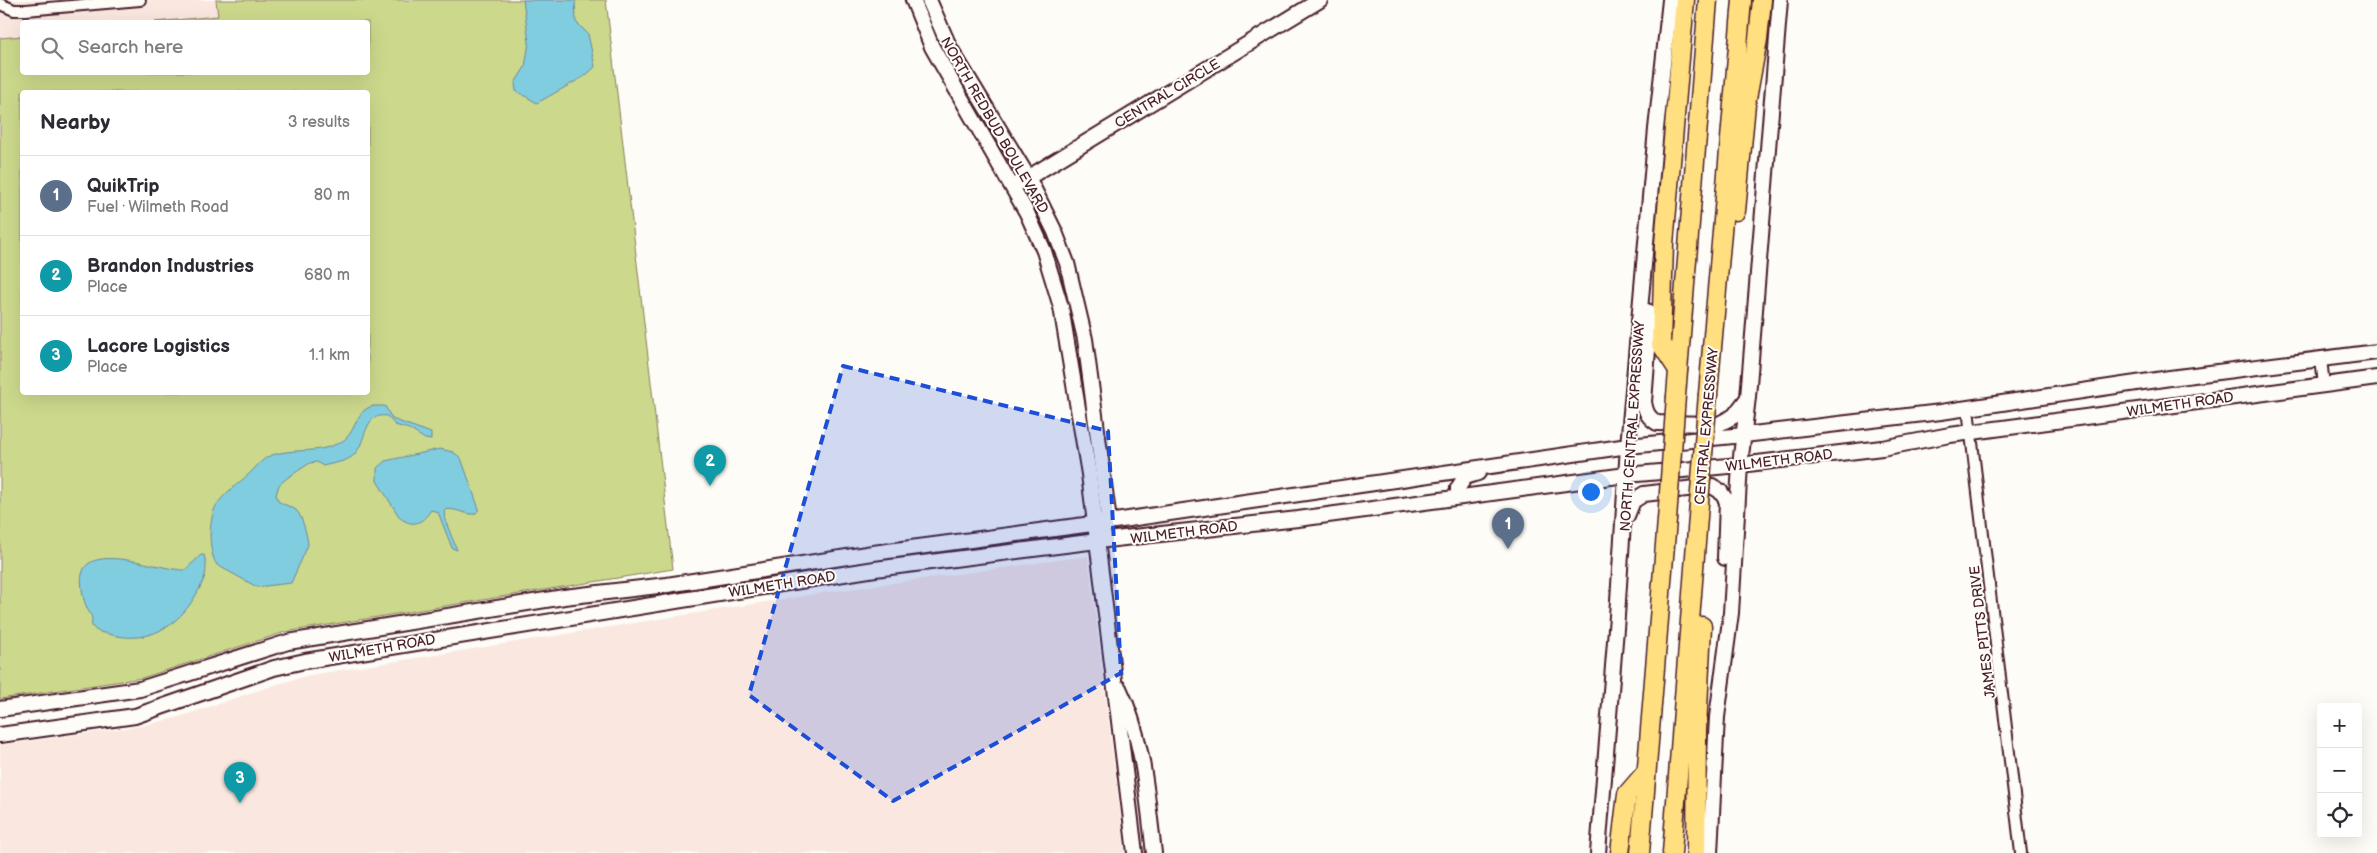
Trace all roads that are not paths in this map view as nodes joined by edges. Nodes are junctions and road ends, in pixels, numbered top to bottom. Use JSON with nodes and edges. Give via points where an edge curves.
{"nodes":[{"id":1,"x":140,"y":0,"type":"edge"},
{"id":2,"x":928,"y":0,"type":"edge"},
{"id":3,"x":1320,"y":0,"type":"edge"},
{"id":4,"x":1670,"y":0,"type":"edge"},
{"id":5,"x":1685,"y":0,"type":"edge"},
{"id":6,"x":1708,"y":0,"type":"edge"},
{"id":7,"x":1742,"y":0,"type":"edge"},
{"id":8,"x":1762,"y":0,"type":"edge"},
{"id":9,"x":1780,"y":0,"type":"edge"},
{"id":10,"x":915,"y":1,"type":"edge"},
{"id":11,"x":0,"y":4,"type":"edge"},
{"id":12,"x":1028,"y":177,"type":"junction"},
{"id":13,"x":1014,"y":186,"type":"junction"},
{"id":14,"x":1644,"y":273,"type":"junction"},
{"id":15,"x":1717,"y":299,"type":"junction"},
{"id":16,"x":2377,"y":352,"type":"edge"},
{"id":17,"x":2321,"y":359,"type":"junction"},
{"id":18,"x":1678,"y":370,"type":"junction"},
{"id":19,"x":2377,"y":378,"type":"edge"},
{"id":20,"x":2324,"y":385,"type":"junction"},
{"id":21,"x":1748,"y":397,"type":"junction"},
{"id":22,"x":1968,"y":409,"type":"junction"},
{"id":23,"x":1971,"y":432,"type":"junction"},
{"id":24,"x":1744,"y":436,"type":"junction"},
{"id":25,"x":1628,"y":446,"type":"junction"},
{"id":26,"x":1564,"y":456,"type":"junction"},
{"id":27,"x":1740,"y":465,"type":"junction"},
{"id":28,"x":1626,"y":475,"type":"junction"},
{"id":29,"x":1296,"y":495,"type":"junction"},
{"id":30,"x":1458,"y":497,"type":"junction"},
{"id":31,"x":1699,"y":504,"type":"junction"},
{"id":32,"x":1298,"y":518,"type":"junction"},
{"id":33,"x":1109,"y":521,"type":"junction"},
{"id":34,"x":1624,"y":522,"type":"junction"},
{"id":35,"x":1094,"y":523,"type":"junction"},
{"id":36,"x":1096,"y":541,"type":"junction"},
{"id":37,"x":707,"y":579,"type":"junction"},
{"id":38,"x":709,"y":596,"type":"junction"},
{"id":39,"x":1731,"y":613,"type":"junction"},
{"id":40,"x":1113,"y":676,"type":"junction"},
{"id":41,"x":0,"y":709,"type":"edge"},
{"id":42,"x":0,"y":735,"type":"edge"},
{"id":43,"x":1646,"y":772,"type":"junction"},
{"id":44,"x":1135,"y":853,"type":"edge"},
{"id":45,"x":1154,"y":853,"type":"edge"},
{"id":46,"x":1598,"y":853,"type":"edge"},
{"id":47,"x":1620,"y":853,"type":"edge"},
{"id":48,"x":1640,"y":853,"type":"edge"},
{"id":49,"x":1672,"y":853,"type":"edge"},
{"id":50,"x":1696,"y":853,"type":"edge"},
{"id":51,"x":1710,"y":853,"type":"edge"},
{"id":52,"x":2021,"y":853,"type":"edge"}],
"edges":[{"from":1,"to":11,"type":"street","via":[[26,10],[14,10]]},
{"from":2,"to":12,"type":"main road","name":"NORTH REDBUD BOULEVARD","via":[[950,48]]},
{"from":3,"to":12,"type":"main road","name":"CENTRAL CIRCLE"},
{"from":4,"to":14,"type":"main road","name":"NORTH CENTRAL EXPRESSWAY"},
{"from":5,"to":18,"type":"highway","via":[[1664,244],[1661,336],[1661,344]]},
{"from":6,"to":18,"type":"highway"},
{"from":7,"to":15,"type":"highway","name":"CENTRAL EXPRESSWAY"},
{"from":8,"to":15,"type":"highway","via":[[1746,104],[1735,232]]},
{"from":9,"to":21,"type":"main road"},
{"from":10,"to":13,"type":"main road","name":"NORTH REDBUD BOULEVARD","via":[[932,47]]},
{"from":12,"to":13,"type":"main road","name":"CENTRAL CIRCLE"},
{"from":12,"to":33,"type":"main road","name":"NORTH REDBUD BOULEVARD","via":[[1067,263],[1082,320]]},
{"from":13,"to":35,"type":"main road","name":"NORTH REDBUD BOULEVARD","via":[[1044,251],[1061,307]]},
{"from":14,"to":21,"type":"main road","via":[[1649,337],[1644,402],[1650,418],[1657,423],[1719,424],[1734,416]]},
{"from":14,"to":25,"type":"main road","name":"NORTH CENTRAL EXPRESSWAY"},
{"from":15,"to":31,"type":"highway","name":"CENTRAL EXPRESSWAY","bridge":true},
{"from":16,"to":17,"type":"main road","name":"WILMETH ROAD"},
{"from":17,"to":20,"type":"street"},
{"from":17,"to":22,"type":"main road","name":"WILMETH ROAD"},
{"from":18,"to":43,"type":"highway","bridge":true},
{"from":19,"to":20,"type":"main road","name":"WILMETH ROAD"},
{"from":20,"to":23,"type":"main road","name":"WILMETH ROAD"},
{"from":21,"to":24,"type":"main road"},
{"from":22,"to":23,"type":"street","name":"JAMES PITTS DRIVE"},
{"from":22,"to":24,"type":"main road","name":"WILMETH ROAD"},
{"from":23,"to":27,"type":"main road","name":"WILMETH ROAD","via":[[1893,446]]},
{"from":23,"to":52,"type":"street","name":"JAMES PITTS DRIVE"},
{"from":24,"to":25,"type":"main road","name":"WILMETH ROAD"},
{"from":24,"to":27,"type":"main road"},
{"from":25,"to":26,"type":"main road","name":"WILMETH ROAD"},
{"from":25,"to":28,"type":"main road","name":"NORTH CENTRAL EXPRESSWAY"},
{"from":26,"to":29,"type":"main road","name":"WILMETH ROAD"},
{"from":26,"to":30,"type":"main road","via":[[1536,466],[1465,477],[1458,488]]},
{"from":27,"to":28,"type":"main road","name":"WILMETH ROAD"},
{"from":27,"to":39,"type":"main road"},
{"from":28,"to":30,"type":"main road","name":"WILMETH ROAD"},
{"from":28,"to":34,"type":"main road","name":"NORTH CENTRAL EXPRESSWAY"},
{"from":29,"to":32,"type":"main road"},
{"from":29,"to":33,"type":"main road","name":"WILMETH ROAD"},
{"from":30,"to":32,"type":"main road","name":"WILMETH ROAD"},
{"from":31,"to":49,"type":"highway","name":"CENTRAL EXPRESSWAY"},
{"from":31,"to":50,"type":"highway","via":[[1707,566],[1697,728]]},
{"from":32,"to":36,"type":"main road","name":"WILMETH ROAD"},
{"from":33,"to":35,"type":"main road","name":"WILMETH ROAD"},
{"from":33,"to":36,"type":"main road"},
{"from":34,"to":39,"type":"main road","via":[[1633,501],[1644,494],[1712,486],[1720,491],[1727,501],[1725,565]]},
{"from":34,"to":46,"type":"main road","name":"NORTH CENTRAL EXPRESSWAY"},
{"from":35,"to":36,"type":"main road","name":"NORTH REDBUD BOULEVARD"},
{"from":35,"to":37,"type":"main road","name":"WILMETH ROAD"},
{"from":36,"to":38,"type":"main road","name":"WILMETH ROAD","via":[[875,569]]},
{"from":36,"to":40,"type":"main road","name":"NORTH REDBUD BOULEVARD"},
{"from":37,"to":38,"type":"main road"},
{"from":37,"to":41,"type":"main road","name":"WILMETH ROAD","via":[[564,597],[288,642],[140,690]]},
{"from":38,"to":42,"type":"main road","name":"WILMETH ROAD","via":[[296,663],[135,716]]},
{"from":39,"to":51,"type":"main road","via":[[1717,716]]},
{"from":40,"to":44,"type":"main road","name":"NORTH REDBUD BOULEVARD"},
{"from":40,"to":45,"type":"main road","name":"NORTH REDBUD BOULEVARD","via":[[1126,702],[1142,754]]},
{"from":43,"to":47,"type":"highway","via":[[1627,794]]},
{"from":43,"to":48,"type":"highway"}]}
